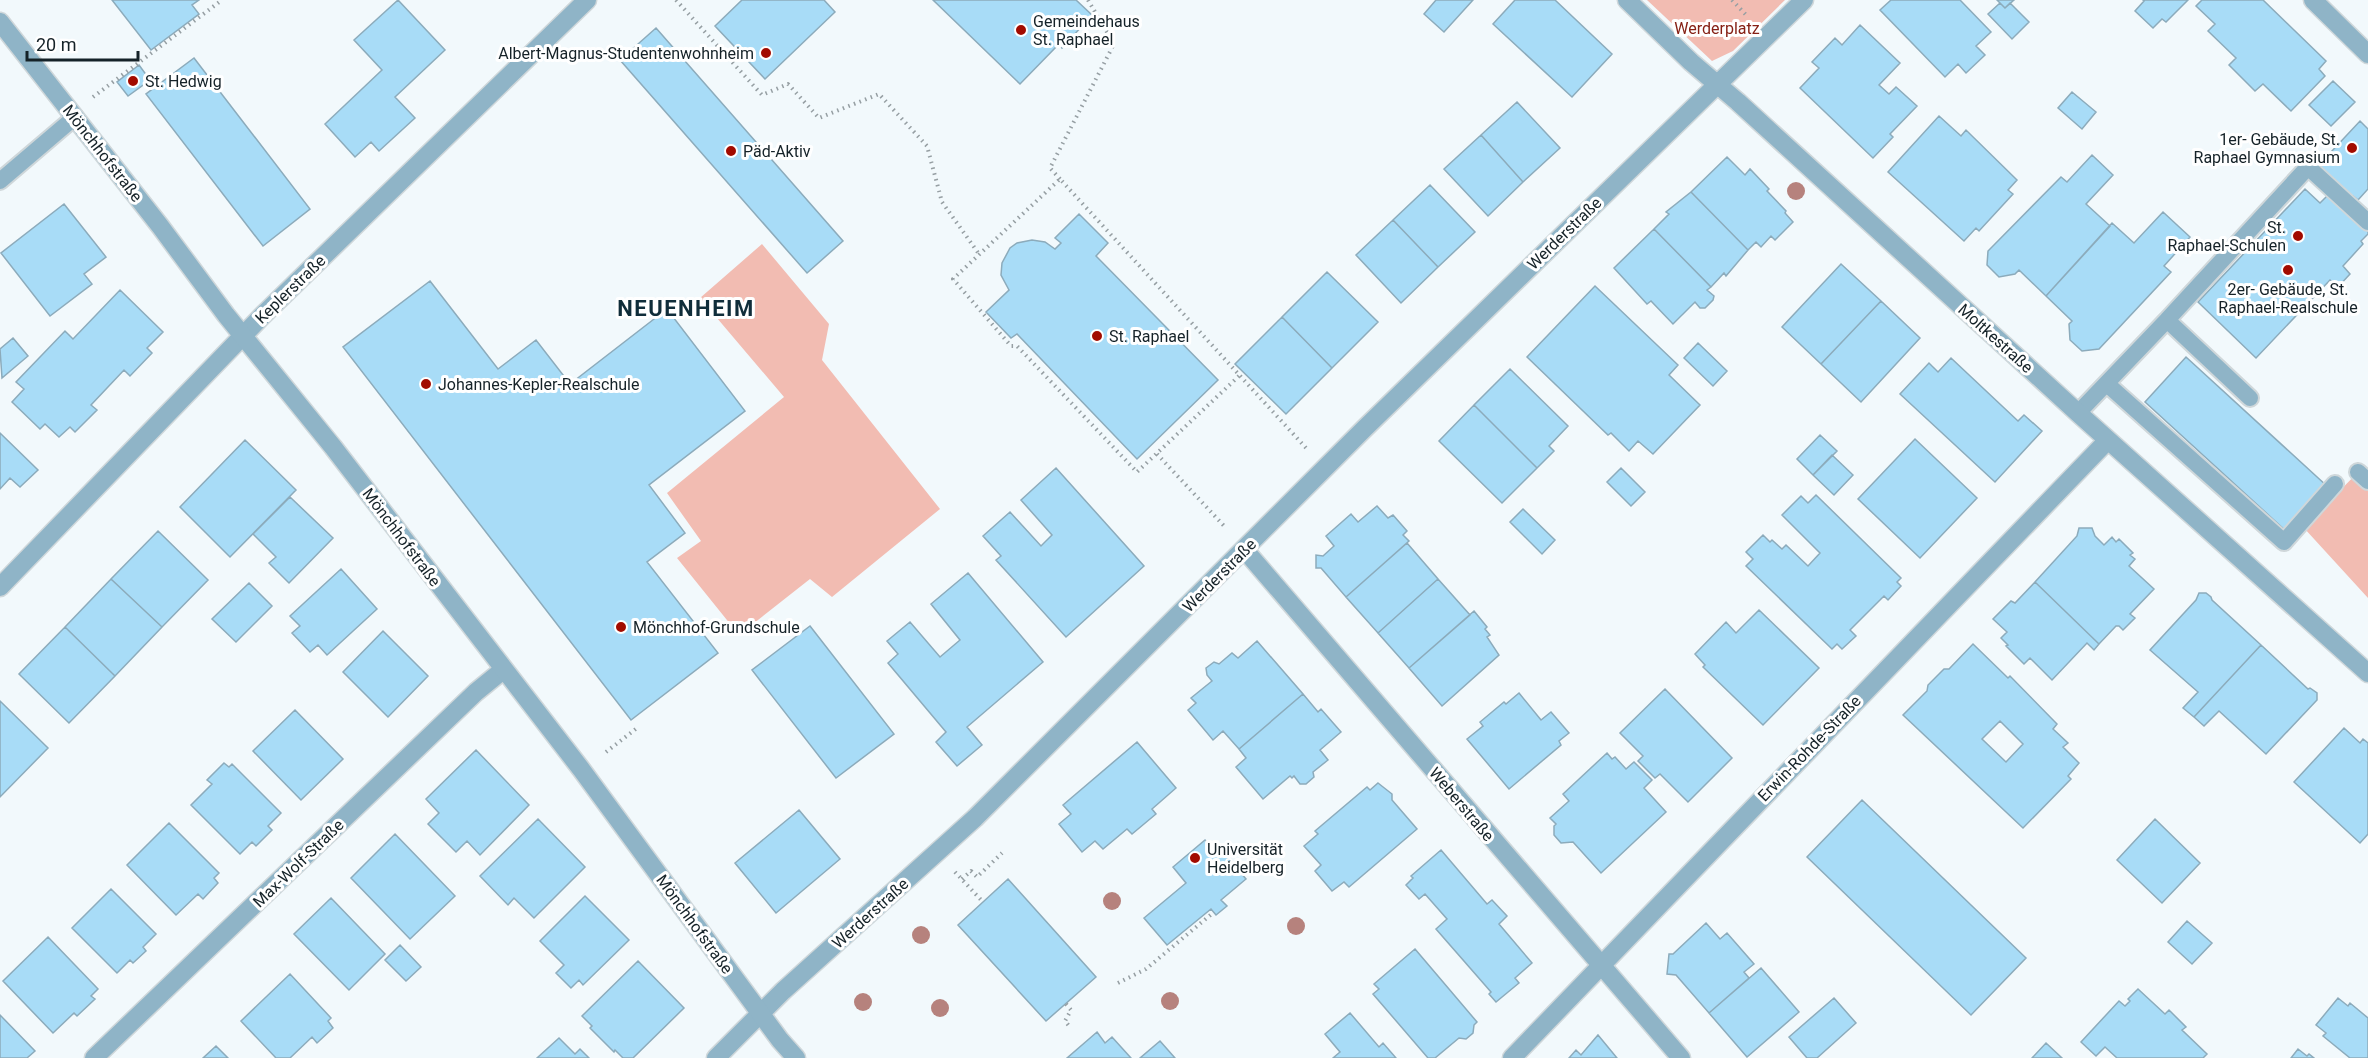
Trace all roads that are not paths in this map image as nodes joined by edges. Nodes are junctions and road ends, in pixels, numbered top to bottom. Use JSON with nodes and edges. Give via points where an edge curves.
{"nodes":[{"id":1,"x":587,"y":0,"type":"edge"},
{"id":2,"x":1627,"y":0,"type":"edge"},
{"id":3,"x":1803,"y":0,"type":"edge"},
{"id":4,"x":2313,"y":0,"type":"edge"},
{"id":5,"x":0,"y":21,"type":"edge"},
{"id":6,"x":2368,"y":54,"type":"edge"},
{"id":7,"x":1715,"y":85,"type":"junction"},
{"id":8,"x":74,"y":115,"type":"junction"},
{"id":9,"x":0,"y":181,"type":"edge"},
{"id":10,"x":2368,"y":222,"type":"edge"},
{"id":11,"x":2167,"y":320,"type":"junction"},
{"id":12,"x":242,"y":336,"type":"junction"},
{"id":13,"x":2107,"y":384,"type":"junction"},
{"id":14,"x":2250,"y":398,"type":"dead end"},
{"id":15,"x":2078,"y":413,"type":"junction"},
{"id":16,"x":2108,"y":440,"type":"junction"},
{"id":17,"x":2336,"y":484,"type":"dead end"},
{"id":18,"x":1244,"y":549,"type":"junction"},
{"id":19,"x":0,"y":587,"type":"edge"},
{"id":20,"x":503,"y":670,"type":"junction"},
{"id":21,"x":2368,"y":673,"type":"edge"},
{"id":22,"x":1599,"y":965,"type":"junction"},
{"id":23,"x":760,"y":1014,"type":"junction"},
{"id":24,"x":94,"y":1058,"type":"edge"},
{"id":25,"x":716,"y":1058,"type":"edge"},
{"id":26,"x":796,"y":1058,"type":"edge"},
{"id":27,"x":1512,"y":1058,"type":"edge"},
{"id":28,"x":1681,"y":1058,"type":"edge"}],
"edges":[{"from":1,"to":12,"type":"street","name":"Keplerstraße"},
{"from":2,"to":7,"type":"street","name":"Moltkestraße"},
{"from":3,"to":7,"type":"street"},
{"from":4,"to":6,"type":"street"},
{"from":5,"to":8,"type":"street","name":"Mönchhofstraße"},
{"from":7,"to":15,"type":"street","name":"Moltkestraße"},
{"from":7,"to":18,"type":"street","name":"Werderstraße"},
{"from":8,"to":9,"type":"lane"},
{"from":8,"to":12,"type":"street","name":"Mönchhofstraße"},
{"from":10,"to":11,"type":"lane","via":[[2308,167]]},
{"from":11,"to":13,"type":"lane"},
{"from":11,"to":14,"type":"lane"},
{"from":12,"to":19,"type":"street","name":"Keplerstraße"},
{"from":12,"to":20,"type":"street","name":"Mönchhofstraße","via":[[333,447]]},
{"from":13,"to":15,"type":"lane"},
{"from":13,"to":17,"type":"lane","via":[[2284,542]]},
{"from":15,"to":16,"type":"street","name":"Moltkestraße"},
{"from":16,"to":21,"type":"street","name":"Moltkestraße"},
{"from":16,"to":22,"type":"street","name":"Erwin-Rohde-Straße"},
{"from":18,"to":22,"type":"street","name":"Weberstraße"},
{"from":18,"to":23,"type":"street","name":"Werderstraße","via":[[975,819]]},
{"from":20,"to":23,"type":"street","name":"Mönchhofstraße","via":[[603,798]]},
{"from":20,"to":24,"type":"street","name":"Max-Wolf-Straße"},
{"from":22,"to":27,"type":"street","name":"Erwin-Rohde-Straße"},
{"from":22,"to":28,"type":"street","name":"Weberstraße"},
{"from":23,"to":25,"type":"street","name":"Werderstraße"},
{"from":23,"to":26,"type":"street","name":"Mönchhofstraße"}]}
